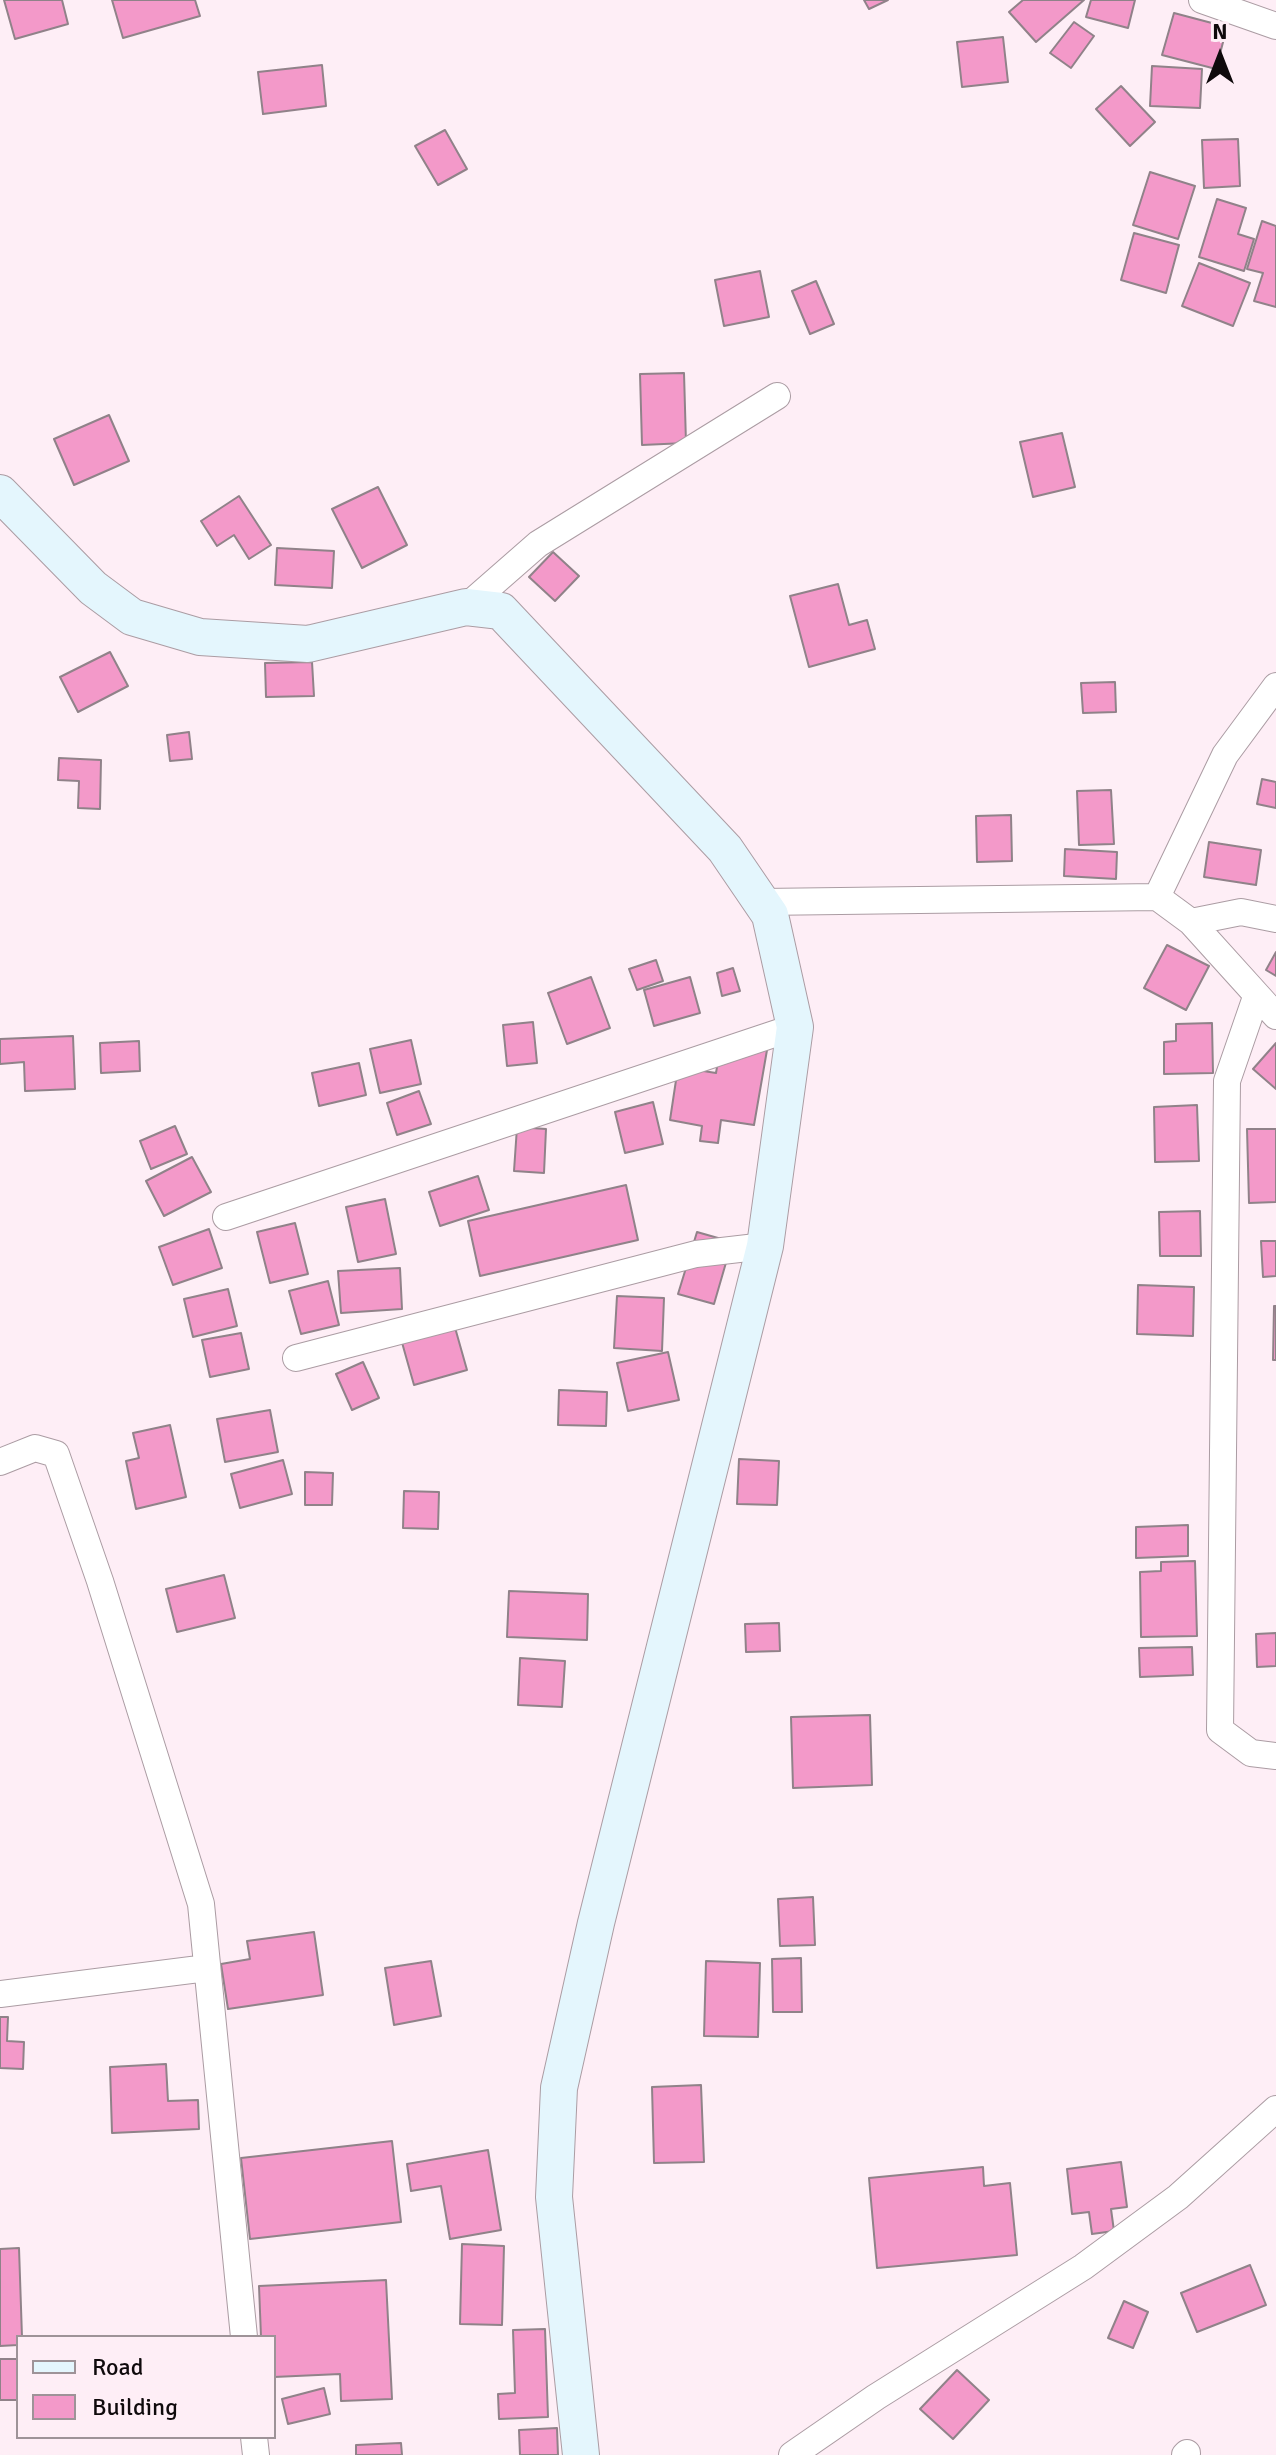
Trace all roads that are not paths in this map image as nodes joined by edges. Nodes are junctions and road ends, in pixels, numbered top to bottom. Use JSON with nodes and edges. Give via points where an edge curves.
{"nodes":[{"id":1,"x":1202,"y":0,"type":"edge"},
{"id":2,"x":1276,"y":26,"type":"edge"},
{"id":3,"x":777,"y":396,"type":"dead end"},
{"id":4,"x":0,"y":493,"type":"edge"},
{"id":5,"x":466,"y":607,"type":"junction"},
{"id":6,"x":1276,"y":686,"type":"edge"},
{"id":7,"x":1157,"y":897,"type":"junction"},
{"id":8,"x":761,"y":902,"type":"junction"},
{"id":9,"x":1276,"y":919,"type":"edge"},
{"id":10,"x":1191,"y":922,"type":"junction"},
{"id":11,"x":1256,"y":997,"type":"junction"},
{"id":12,"x":1276,"y":1016,"type":"edge"},
{"id":13,"x":795,"y":1027,"type":"junction"},
{"id":14,"x":226,"y":1217,"type":"dead end"},
{"id":15,"x":765,"y":1246,"type":"junction"},
{"id":16,"x":296,"y":1358,"type":"dead end"},
{"id":17,"x":0,"y":1462,"type":"edge"},
{"id":18,"x":1276,"y":1756,"type":"edge"},
{"id":19,"x":207,"y":1968,"type":"junction"},
{"id":20,"x":0,"y":1994,"type":"edge"},
{"id":21,"x":1276,"y":2109,"type":"edge"},
{"id":22,"x":244,"y":2335,"type":"edge"},
{"id":23,"x":581,"y":2455,"type":"edge"},
{"id":24,"x":792,"y":2455,"type":"edge"}],
"edges":[{"from":1,"to":2,"type":"street"},
{"from":3,"to":5,"type":"street","via":[[538,544]]},
{"from":4,"to":5,"type":"street","via":[[93,588],[132,617],[200,637],[308,644]]},
{"from":5,"to":8,"type":"street","via":[[501,611],[725,849]]},
{"from":6,"to":7,"type":"street","via":[[1225,755]]},
{"from":7,"to":8,"type":"street"},
{"from":7,"to":10,"type":"street"},
{"from":8,"to":13,"type":"street","via":[[770,915]]},
{"from":9,"to":10,"type":"street","via":[[1241,912]]},
{"from":10,"to":11,"type":"street"},
{"from":11,"to":12,"type":"street"},
{"from":11,"to":18,"type":"street","via":[[1227,1081],[1220,1730],[1251,1753]]},
{"from":13,"to":14,"type":"street"},
{"from":13,"to":15,"type":"street"},
{"from":15,"to":16,"type":"street","via":[[696,1254]]},
{"from":15,"to":23,"type":"street","via":[[559,2088],[554,2197]]},
{"from":17,"to":19,"type":"street","via":[[35,1448],[56,1454],[201,1904]]},
{"from":19,"to":20,"type":"street"},
{"from":19,"to":22,"type":"street"},
{"from":21,"to":24,"type":"street","via":[[1178,2197],[1083,2267]]}]}
